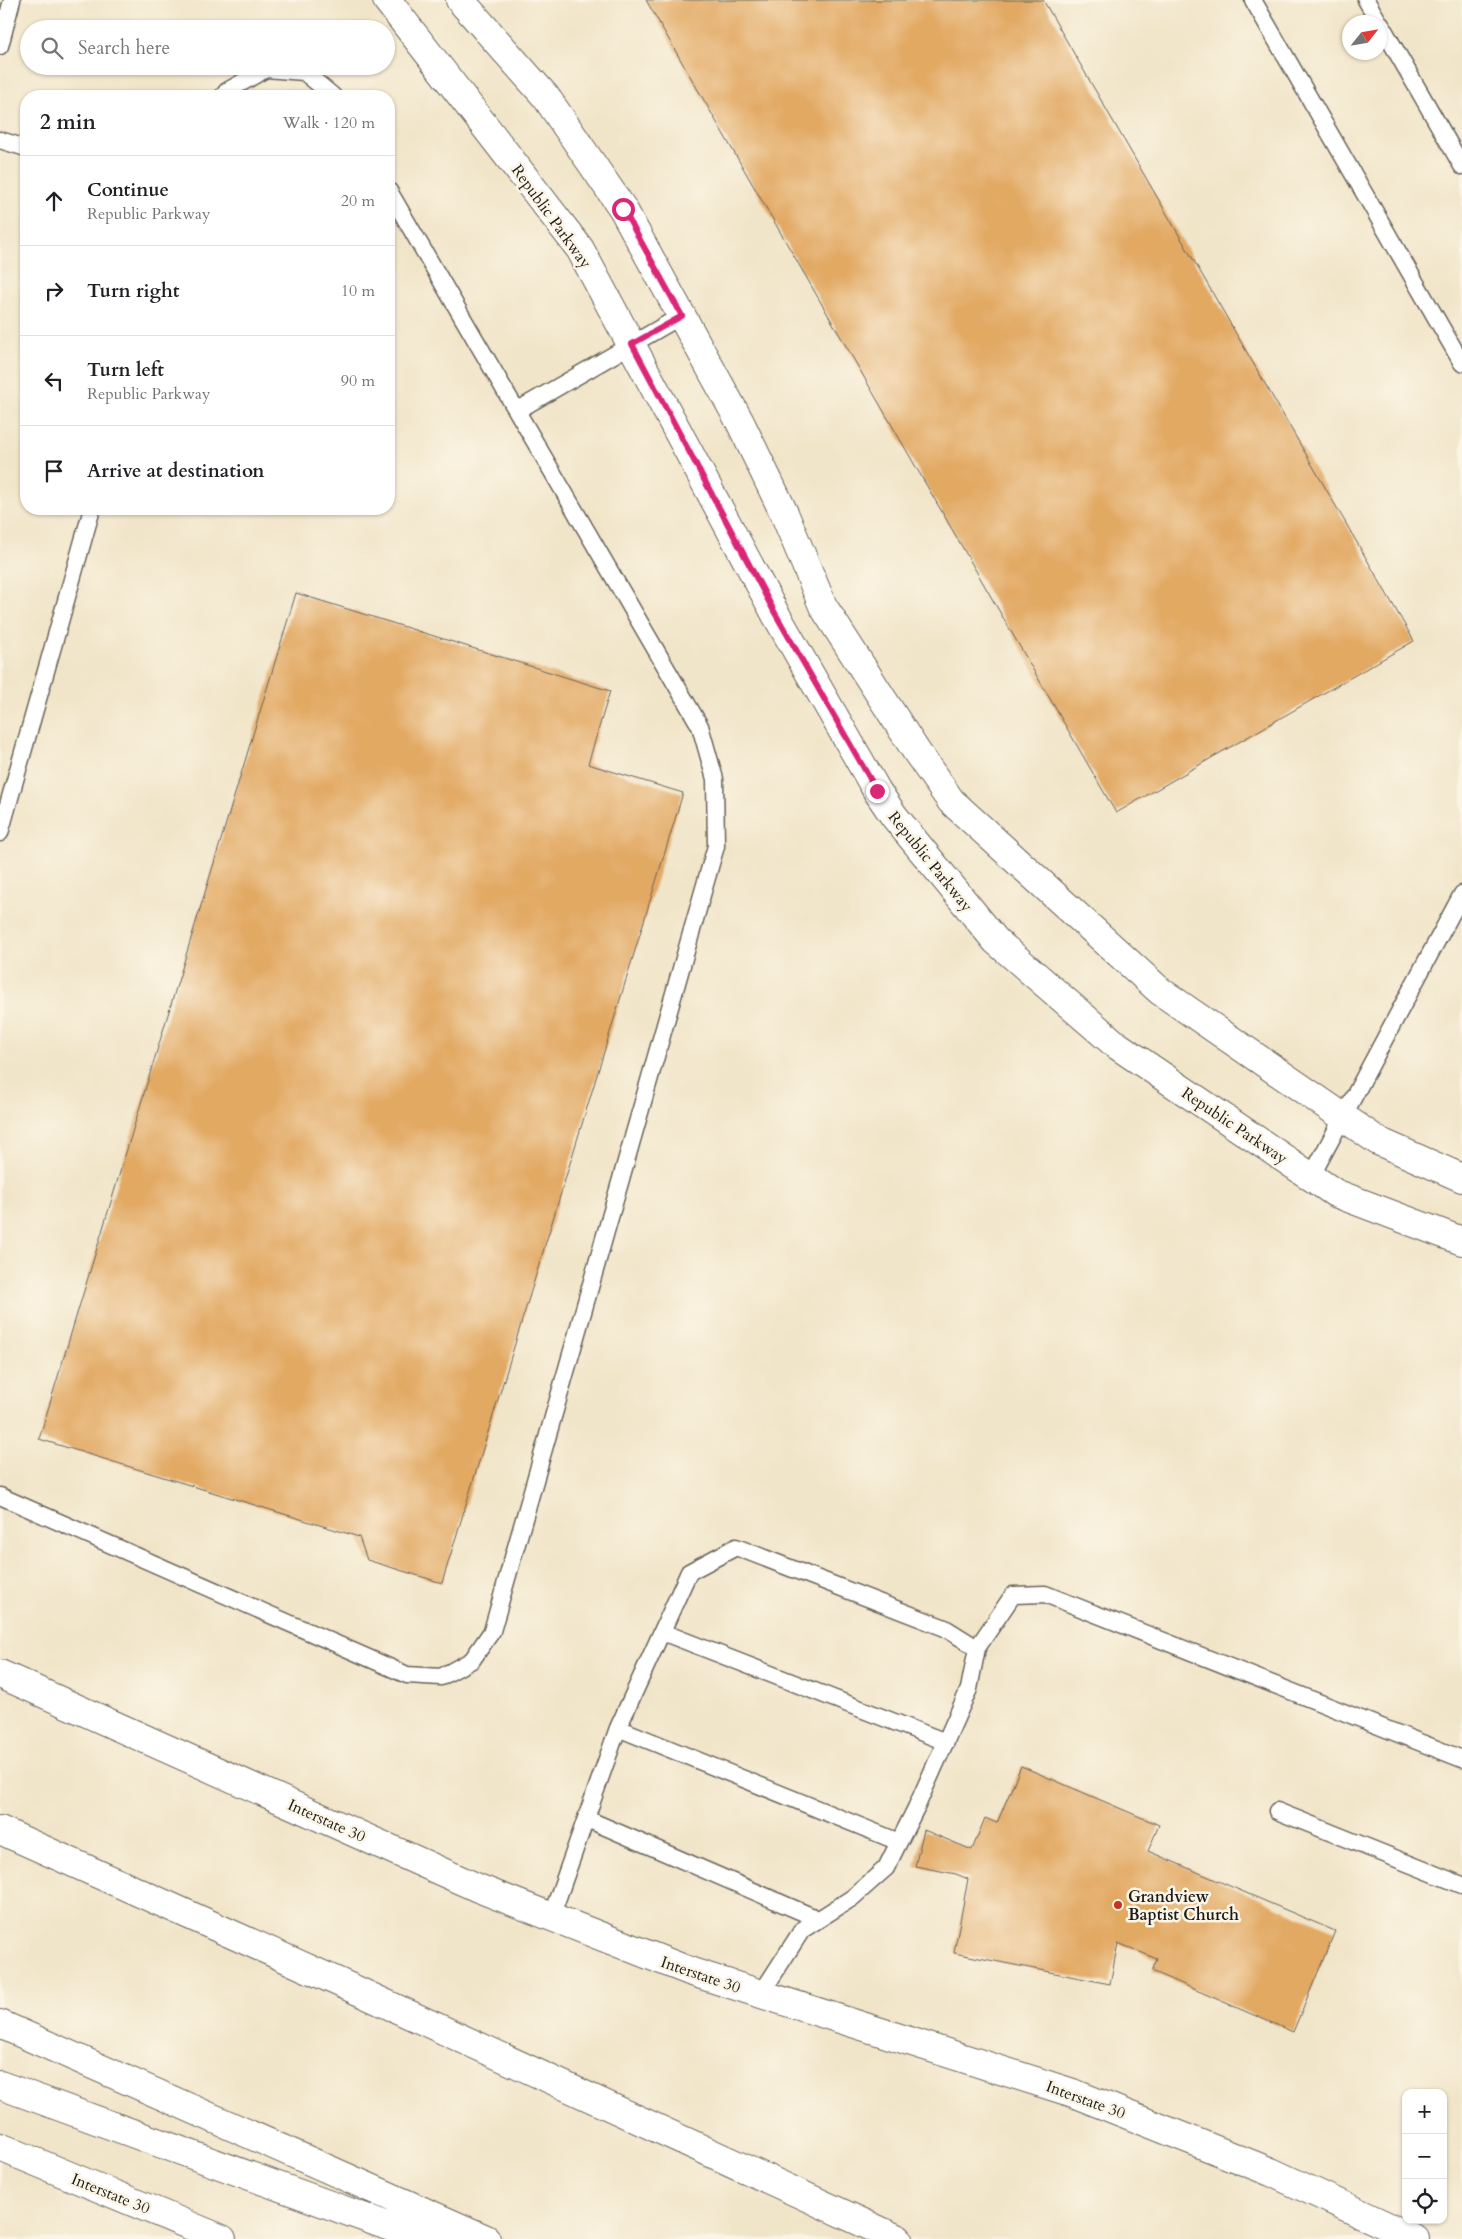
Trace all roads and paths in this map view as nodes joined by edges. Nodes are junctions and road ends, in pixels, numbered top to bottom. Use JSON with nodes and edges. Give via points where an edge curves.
{"nodes":[{"id":1,"x":12,"y":0,"type":"edge"},
{"id":2,"x":387,"y":0,"type":"edge"},
{"id":3,"x":460,"y":0,"type":"edge"},
{"id":4,"x":1253,"y":0,"type":"edge"},
{"id":5,"x":1366,"y":0,"type":"edge"},
{"id":6,"x":1375,"y":15,"type":"edge"},
{"id":7,"x":1387,"y":35,"type":"edge"},
{"id":8,"x":0,"y":46,"type":"edge"},
{"id":9,"x":255,"y":75,"type":"edge"},
{"id":10,"x":308,"y":75,"type":"edge"},
{"id":11,"x":229,"y":90,"type":"edge"},
{"id":12,"x":326,"y":90,"type":"edge"},
{"id":13,"x":0,"y":140,"type":"edge"},
{"id":14,"x":20,"y":146,"type":"edge"},
{"id":15,"x":1462,"y":166,"type":"edge"},
{"id":16,"x":395,"y":201,"type":"edge"},
{"id":17,"x":682,"y":316,"type":"junction"},
{"id":18,"x":632,"y":344,"type":"junction"},
{"id":19,"x":1462,"y":363,"type":"edge"},
{"id":20,"x":518,"y":410,"type":"junction"},
{"id":21,"x":90,"y":515,"type":"edge"},
{"id":22,"x":0,"y":833,"type":"edge"},
{"id":23,"x":1462,"y":894,"type":"edge"},
{"id":24,"x":1344,"y":1117,"type":"junction"},
{"id":25,"x":1311,"y":1177,"type":"junction"},
{"id":26,"x":1462,"y":1178,"type":"edge"},
{"id":27,"x":1462,"y":1241,"type":"edge"},
{"id":28,"x":0,"y":1496,"type":"edge"},
{"id":29,"x":662,"y":1632,"type":"junction"},
{"id":30,"x":977,"y":1648,"type":"junction"},
{"id":31,"x":0,"y":1674,"type":"edge"},
{"id":32,"x":618,"y":1728,"type":"junction"},
{"id":33,"x":946,"y":1742,"type":"junction"},
{"id":34,"x":1462,"y":1758,"type":"edge"},
{"id":35,"x":1277,"y":1811,"type":"dead end"},
{"id":36,"x":587,"y":1819,"type":"junction"},
{"id":37,"x":0,"y":1830,"type":"edge"},
{"id":38,"x":899,"y":1842,"type":"junction"},
{"id":39,"x":1462,"y":1885,"type":"edge"},
{"id":40,"x":551,"y":1917,"type":"junction"},
{"id":41,"x":818,"y":1919,"type":"junction"},
{"id":42,"x":761,"y":1994,"type":"junction"},
{"id":43,"x":0,"y":2024,"type":"edge"},
{"id":44,"x":0,"y":2085,"type":"edge"},
{"id":45,"x":0,"y":2147,"type":"edge"},
{"id":46,"x":222,"y":2239,"type":"edge"},
{"id":47,"x":446,"y":2239,"type":"edge"},
{"id":48,"x":486,"y":2239,"type":"edge"},
{"id":49,"x":898,"y":2239,"type":"edge"},
{"id":50,"x":1415,"y":2239,"type":"edge"}],
"edges":[{"from":1,"to":8,"type":"lane"},
{"from":2,"to":18,"type":"main road","name":"Republic Parkway","via":[[580,249]]},
{"from":3,"to":17,"type":"main road","via":[[546,97],[623,209]]},
{"from":4,"to":19,"type":"lane"},
{"from":5,"to":6,"type":"lane"},
{"from":7,"to":15,"type":"lane"},
{"from":9,"to":11,"type":"lane"},
{"from":10,"to":12,"type":"lane"},
{"from":13,"to":14,"type":"lane"},
{"from":16,"to":20,"type":"lane"},
{"from":17,"to":18,"type":"lane"},
{"from":17,"to":24,"type":"main road","via":[[740,422],[824,606],[951,801],[1160,991]]},
{"from":18,"to":20,"type":"lane"},
{"from":18,"to":25,"type":"main road","name":"Republic Parkway","via":[[775,613],[894,816],[996,941],[1115,1044]]},
{"from":20,"to":28,"type":"lane","via":[[700,726],[714,779],[716,846],[492,1631],[472,1660],[441,1677],[407,1675]]},
{"from":21,"to":22,"type":"lane"},
{"from":23,"to":24,"type":"lane"},
{"from":24,"to":25,"type":"lane"},
{"from":24,"to":26,"type":"main road","via":[[1378,1141]]},
{"from":25,"to":27,"type":"main road","name":"Republic Parkway","via":[[1335,1193]]},
{"from":29,"to":30,"type":"lane","via":[[689,1572],[736,1547],[945,1628]]},
{"from":29,"to":32,"type":"lane"},
{"from":29,"to":33,"type":"lane"},
{"from":30,"to":33,"type":"lane","via":[[969,1689]]},
{"from":30,"to":34,"type":"lane","via":[[1013,1594],[1045,1594]]},
{"from":31,"to":40,"type":"main road","name":"Interstate 30","via":[[478,1888]]},
{"from":32,"to":36,"type":"lane"},
{"from":32,"to":38,"type":"lane"},
{"from":33,"to":38,"type":"lane"},
{"from":35,"to":39,"type":"lane"},
{"from":36,"to":40,"type":"lane"},
{"from":36,"to":41,"type":"lane"},
{"from":37,"to":49,"type":"main road"},
{"from":38,"to":41,"type":"lane","via":[[886,1868],[852,1898]]},
{"from":40,"to":42,"type":"main road","name":"Interstate 30","via":[[692,1972]]},
{"from":41,"to":42,"type":"lane","via":[[802,1930]]},
{"from":42,"to":50,"type":"main road","name":"Interstate 30","via":[[1073,2093],[1271,2172]]},
{"from":43,"to":48,"type":"main road"},
{"from":44,"to":47,"type":"main road","via":[[404,2232]]},
{"from":45,"to":46,"type":"main road","name":"Interstate 30"}]}
